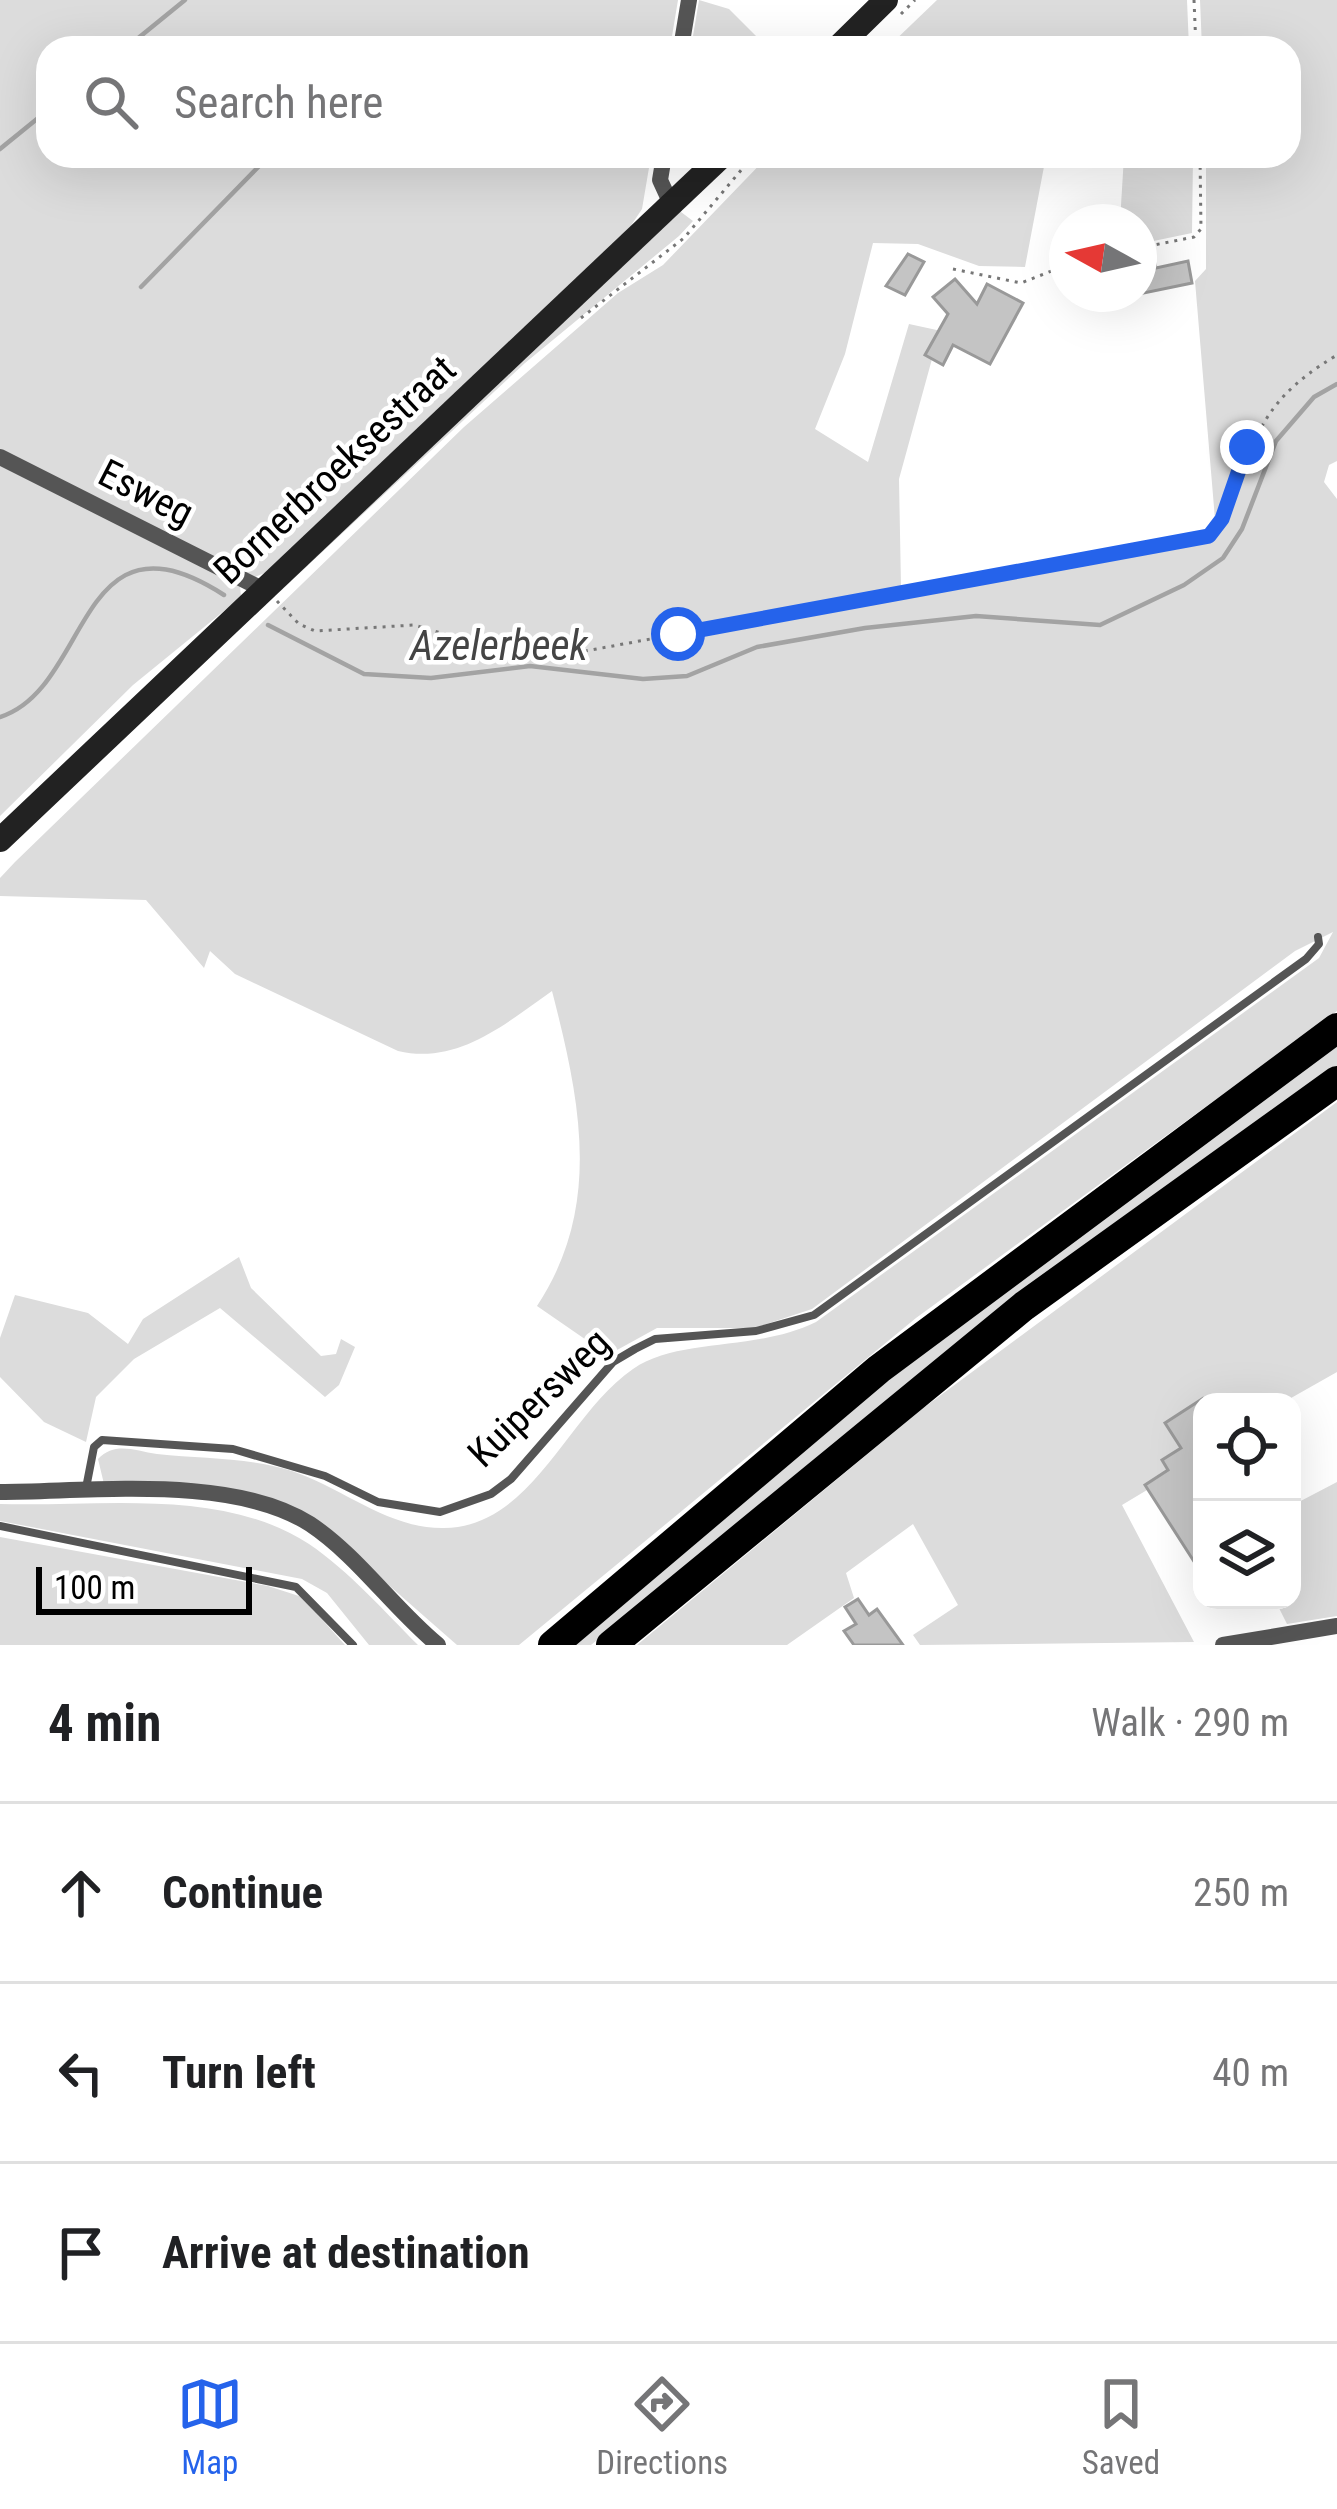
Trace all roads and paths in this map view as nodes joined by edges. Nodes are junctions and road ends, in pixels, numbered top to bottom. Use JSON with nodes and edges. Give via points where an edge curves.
{"nodes":[{"id":1,"x":689,"y":0,"type":"edge"},
{"id":2,"x":886,"y":0,"type":"edge"},
{"id":3,"x":1194,"y":0,"type":"edge"},
{"id":4,"x":683,"y":36,"type":"edge"},
{"id":5,"x":849,"y":36,"type":"edge"},
{"id":6,"x":1196,"y":36,"type":"edge"},
{"id":7,"x":662,"y":168,"type":"edge"},
{"id":8,"x":709,"y":168,"type":"edge"},
{"id":9,"x":743,"y":168,"type":"edge"},
{"id":10,"x":1200,"y":168,"type":"edge"},
{"id":11,"x":671,"y":204,"type":"junction"},
{"id":12,"x":699,"y":223,"type":"dead end"},
{"id":13,"x":1157,"y":244,"type":"edge"},
{"id":14,"x":953,"y":269,"type":"dead end"},
{"id":15,"x":1049,"y":273,"type":"edge"},
{"id":16,"x":1337,"y":355,"type":"edge"},
{"id":17,"x":0,"y":458,"type":"edge"},
{"id":18,"x":269,"y":594,"type":"junction"},
{"id":19,"x":0,"y":840,"type":"edge"},
{"id":20,"x":1318,"y":937,"type":"dead end"},
{"id":21,"x":1337,"y":1028,"type":"edge"},
{"id":22,"x":1337,"y":1082,"type":"edge"},
{"id":23,"x":0,"y":1492,"type":"edge"},
{"id":24,"x":86,"y":1492,"type":"junction"},
{"id":25,"x":0,"y":1526,"type":"edge"},
{"id":26,"x":1337,"y":1626,"type":"edge"},
{"id":27,"x":353,"y":1645,"type":"edge"},
{"id":28,"x":438,"y":1645,"type":"edge"},
{"id":29,"x":553,"y":1645,"type":"edge"},
{"id":30,"x":611,"y":1645,"type":"edge"},
{"id":31,"x":1223,"y":1645,"type":"edge"}],
"edges":[{"from":1,"to":4,"type":"street"},
{"from":2,"to":5,"type":"main road"},
{"from":3,"to":6,"type":"path"},
{"from":7,"to":11,"type":"street"},
{"from":8,"to":11,"type":"main road","name":"Bornerbroeksestraat"},
{"from":9,"to":12,"type":"path"},
{"from":10,"to":13,"type":"path","via":[[1201,229]]},
{"from":11,"to":18,"type":"main road","name":"Bornerbroeksestraat"},
{"from":14,"to":15,"type":"path","via":[[1021,283]]},
{"from":16,"to":18,"type":"path","via":[[1278,396],[1209,536],[553,657],[414,625],[315,631]]},
{"from":17,"to":18,"type":"street","name":"Esweg"},
{"from":18,"to":19,"type":"main road","name":"Bornerbroeksestraat"},
{"from":20,"to":24,"type":"lane","name":"Kuipersweg","via":[[1306,959],[814,1315],[757,1331],[655,1339],[613,1362],[511,1479],[466,1505],[413,1512],[280,1460],[103,1440],[94,1448]]},
{"from":21,"to":29,"type":"highway","via":[[879,1370]]},
{"from":22,"to":30,"type":"highway","via":[[1024,1306]]},
{"from":23,"to":24,"type":"street"},
{"from":24,"to":28,"type":"street","via":[[268,1503],[329,1538]]},
{"from":25,"to":27,"type":"lane","via":[[296,1587]]},
{"from":26,"to":31,"type":"street"}]}
